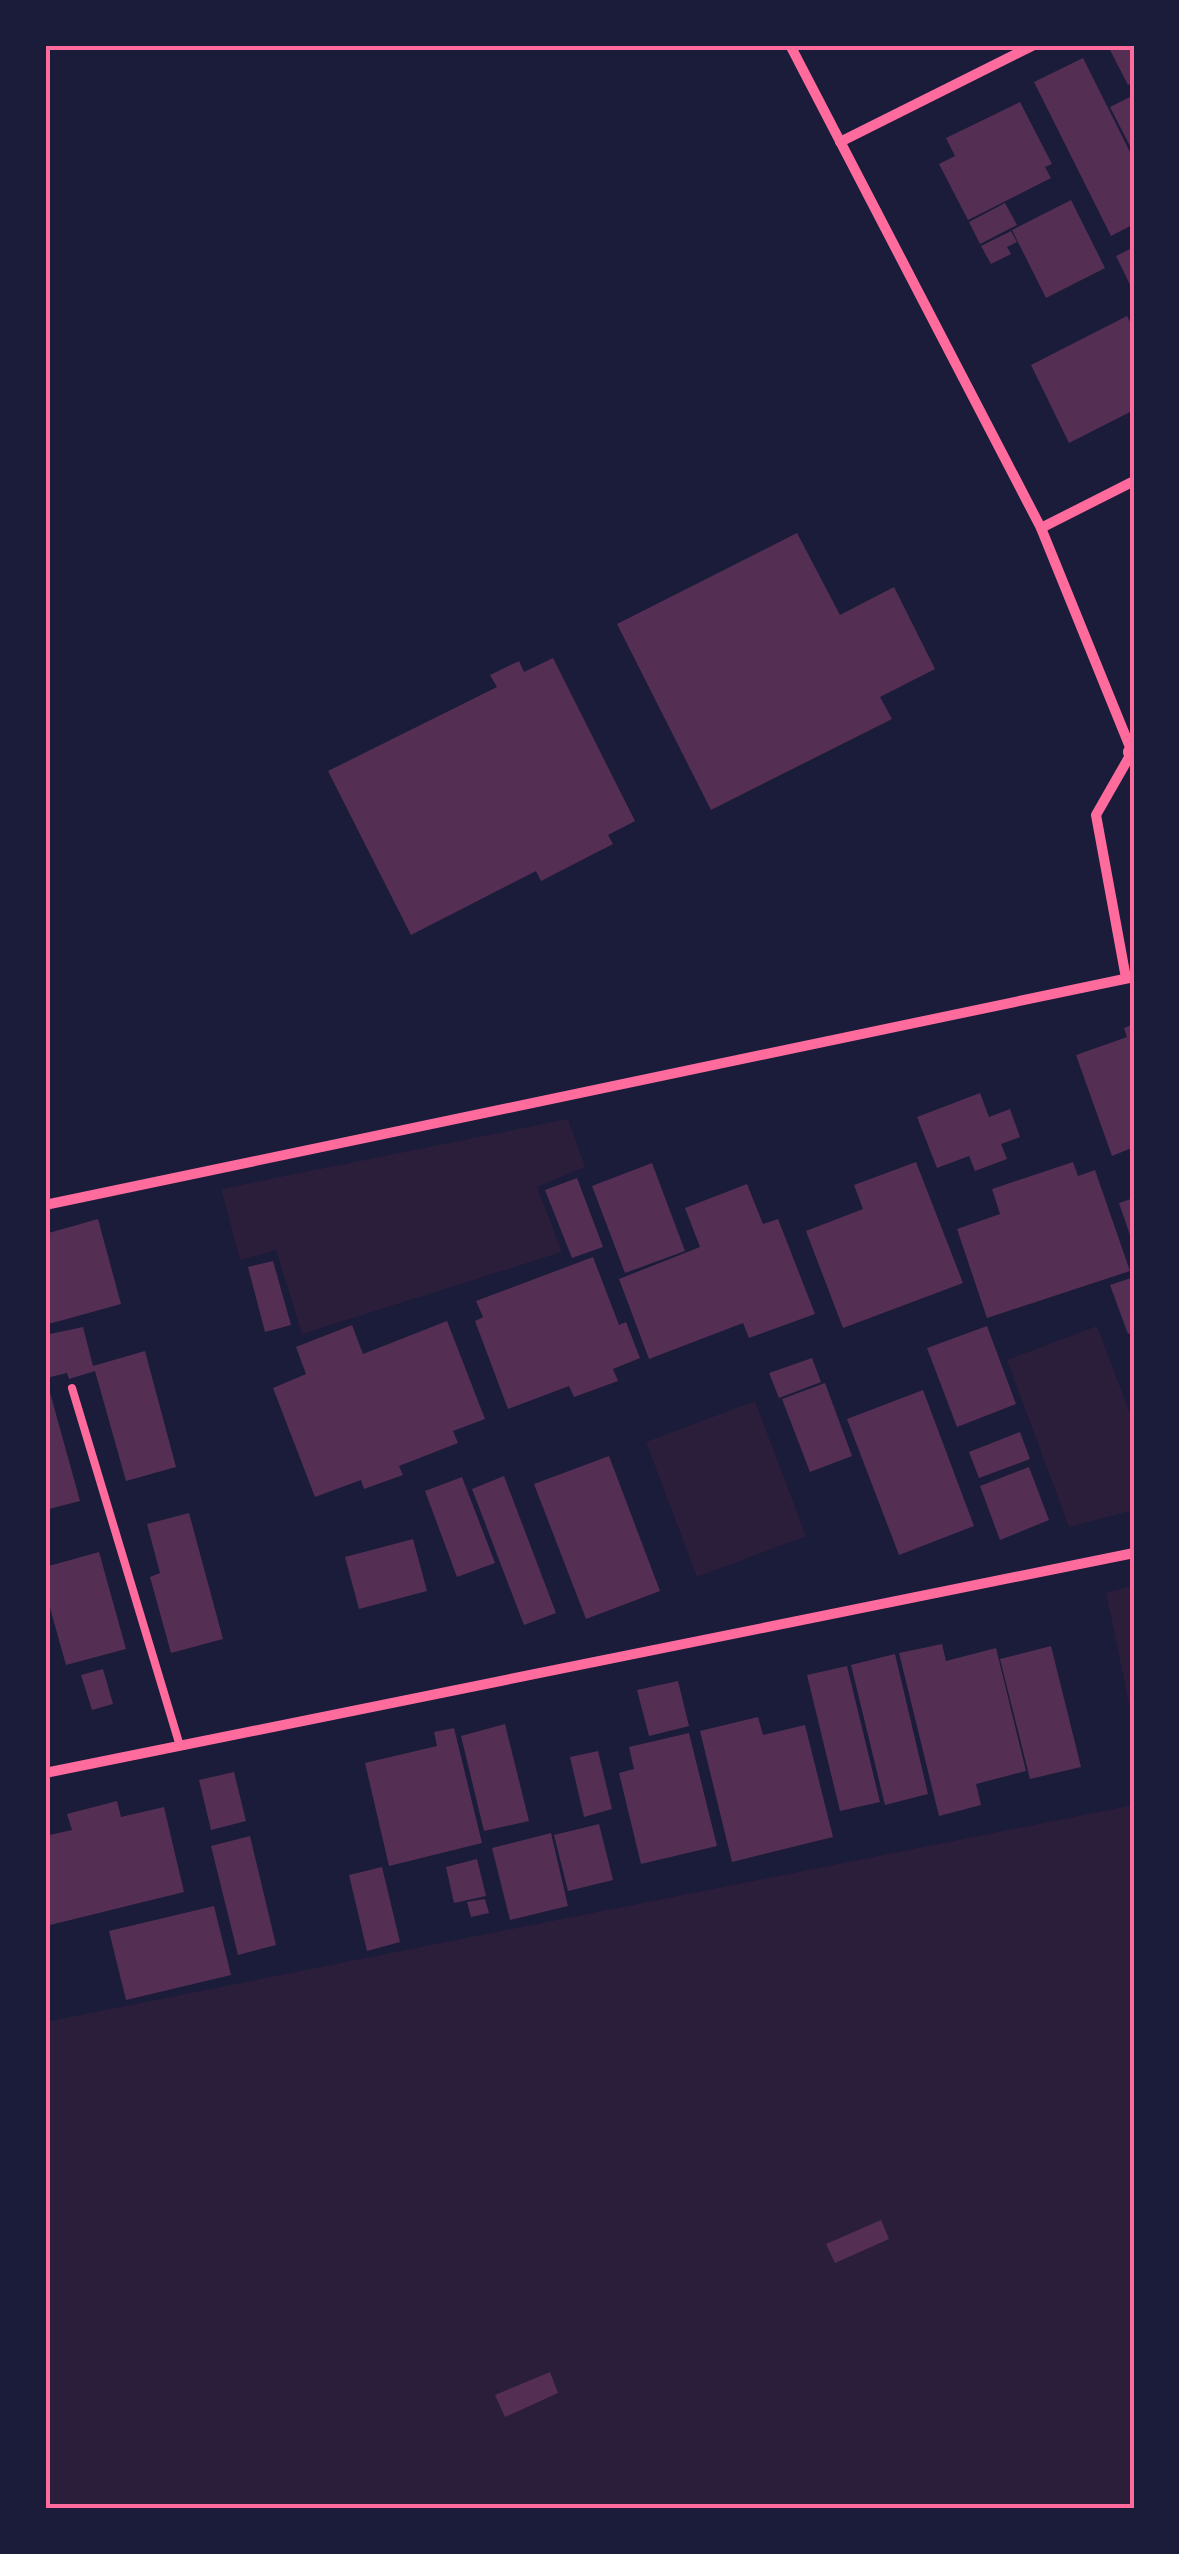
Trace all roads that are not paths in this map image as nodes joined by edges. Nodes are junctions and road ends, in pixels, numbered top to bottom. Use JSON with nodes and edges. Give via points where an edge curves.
{"nodes":[{"id":1,"x":790,"y":45,"type":"edge"},
{"id":2,"x":1034,"y":45,"type":"edge"},
{"id":3,"x":840,"y":142,"type":"junction"},
{"id":4,"x":1134,"y":481,"type":"edge"},
{"id":5,"x":1041,"y":528,"type":"junction"},
{"id":6,"x":1133,"y":752,"type":"edge"},
{"id":7,"x":1130,"y":978,"type":"edge"},
{"id":8,"x":45,"y":1205,"type":"edge"},
{"id":9,"x":72,"y":1388,"type":"dead end"},
{"id":10,"x":1134,"y":1553,"type":"edge"},
{"id":11,"x":180,"y":1746,"type":"junction"},
{"id":12,"x":45,"y":1773,"type":"edge"}],
"edges":[{"from":1,"to":3,"type":"street"},
{"from":2,"to":3,"type":"street"},
{"from":3,"to":5,"type":"street"},
{"from":4,"to":5,"type":"street"},
{"from":5,"to":6,"type":"street"},
{"from":6,"to":7,"type":"street","via":[[1096,815]]},
{"from":7,"to":8,"type":"street"},
{"from":9,"to":11,"type":"lane"},
{"from":10,"to":11,"type":"street"},
{"from":11,"to":12,"type":"street"}]}
